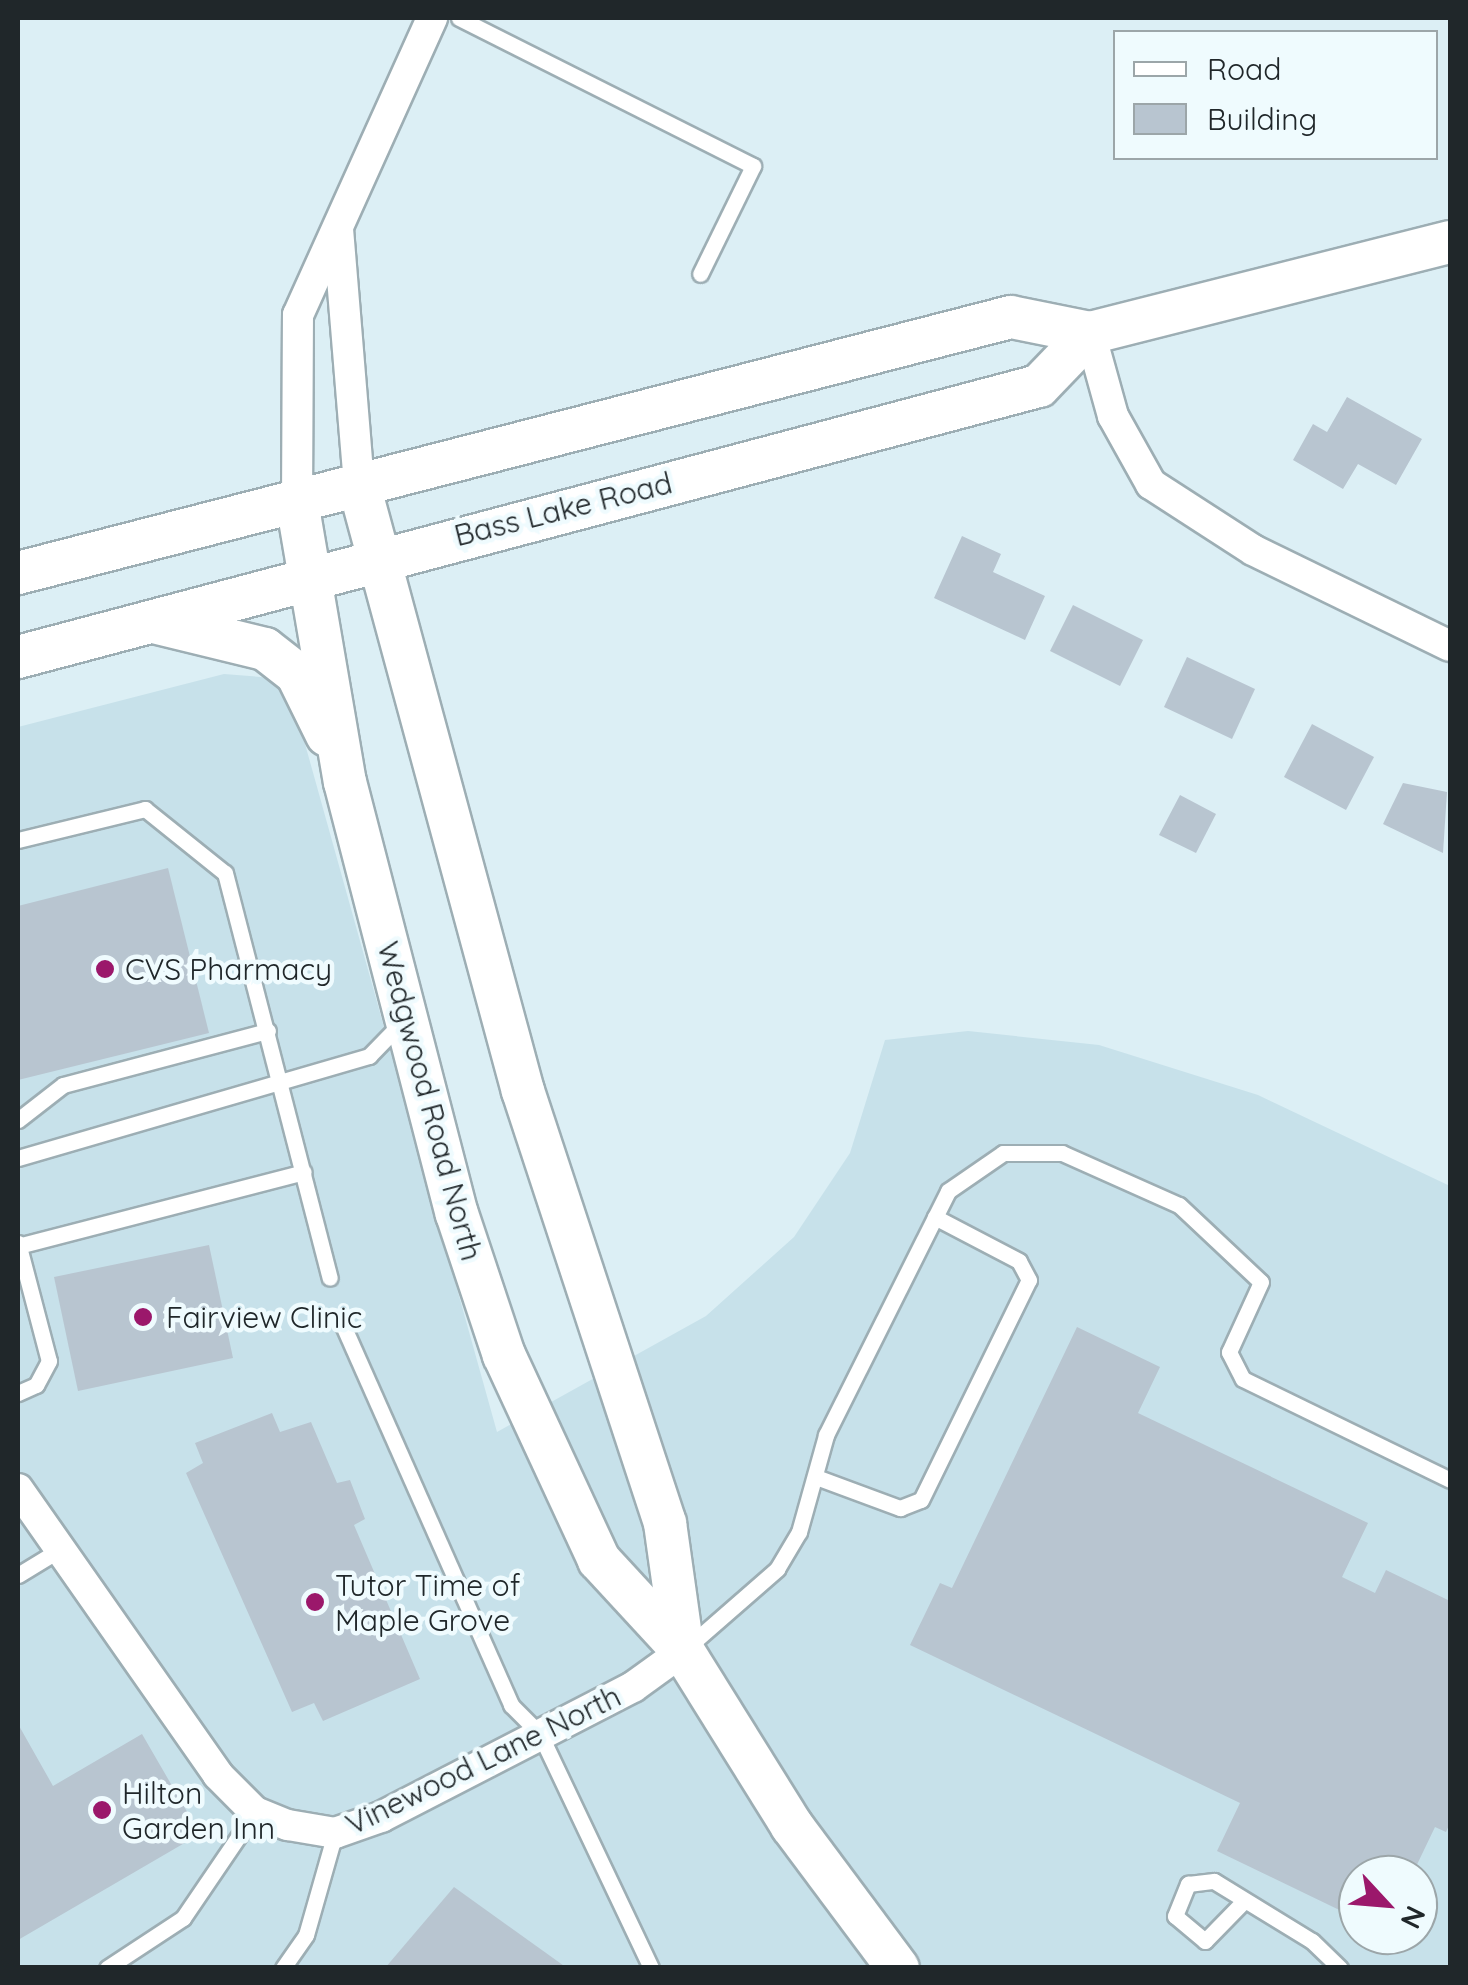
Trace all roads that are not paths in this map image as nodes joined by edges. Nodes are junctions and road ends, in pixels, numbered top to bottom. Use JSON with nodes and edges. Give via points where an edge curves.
{"nodes":[{"id":1,"x":432,"y":18,"type":"edge"},
{"id":2,"x":458,"y":18,"type":"edge"},
{"id":3,"x":338,"y":229,"type":"junction"},
{"id":4,"x":1450,"y":242,"type":"edge"},
{"id":5,"x":700,"y":274,"type":"dead end"},
{"id":6,"x":1090,"y":333,"type":"junction"},
{"id":7,"x":358,"y":485,"type":"junction"},
{"id":8,"x":297,"y":502,"type":"junction"},
{"id":9,"x":377,"y":556,"type":"junction"},
{"id":10,"x":310,"y":572,"type":"junction"},
{"id":11,"x":18,"y":573,"type":"edge"},
{"id":12,"x":141,"y":620,"type":"junction"},
{"id":13,"x":1450,"y":646,"type":"edge"},
{"id":14,"x":18,"y":657,"type":"edge"},
{"id":15,"x":345,"y":782,"type":"junction"},
{"id":16,"x":18,"y":840,"type":"edge"},
{"id":17,"x":406,"y":1018,"type":"junction"},
{"id":18,"x":268,"y":1032,"type":"junction"},
{"id":19,"x":281,"y":1083,"type":"junction"},
{"id":20,"x":18,"y":1120,"type":"edge"},
{"id":21,"x":18,"y":1158,"type":"edge"},
{"id":22,"x":304,"y":1172,"type":"junction"},
{"id":23,"x":935,"y":1217,"type":"junction"},
{"id":24,"x":18,"y":1244,"type":"edge"},
{"id":25,"x":330,"y":1278,"type":"dead end"},
{"id":26,"x":342,"y":1323,"type":"dead end"},
{"id":27,"x":18,"y":1394,"type":"edge"},
{"id":28,"x":816,"y":1477,"type":"junction"},
{"id":29,"x":1450,"y":1480,"type":"edge"},
{"id":30,"x":18,"y":1490,"type":"edge"},
{"id":31,"x":59,"y":1550,"type":"junction"},
{"id":32,"x":18,"y":1575,"type":"edge"},
{"id":33,"x":683,"y":1650,"type":"junction"},
{"id":34,"x":540,"y":1734,"type":"junction"},
{"id":35,"x":255,"y":1812,"type":"junction"},
{"id":36,"x":335,"y":1833,"type":"junction"},
{"id":37,"x":1244,"y":1901,"type":"junction"},
{"id":38,"x":107,"y":1968,"type":"edge"},
{"id":39,"x":282,"y":1968,"type":"edge"},
{"id":40,"x":651,"y":1968,"type":"edge"},
{"id":41,"x":898,"y":1968,"type":"edge"},
{"id":42,"x":1340,"y":1968,"type":"edge"}],
"edges":[{"from":1,"to":3,"type":"street"},
{"from":2,"to":5,"type":"lane","via":[[753,166]]},
{"from":3,"to":7,"type":"street"},
{"from":3,"to":8,"type":"street","via":[[312,270],[296,329]]},
{"from":4,"to":6,"type":"main road"},
{"from":6,"to":7,"type":"main road","via":[[1011,317]]},
{"from":6,"to":9,"type":"main road","name":"Bass Lake Road","via":[[1038,386]]},
{"from":6,"to":13,"type":"street","via":[[1113,416],[1151,484],[1252,550]]},
{"from":7,"to":8,"type":"main road"},
{"from":7,"to":9,"type":"main road","name":"Wedgwood Road North"},
{"from":8,"to":10,"type":"main road","name":"Wedgwood Road North"},
{"from":8,"to":11,"type":"main road"},
{"from":9,"to":10,"type":"main road","name":"Bass Lake Road"},
{"from":9,"to":33,"type":"main road","name":"Wedgwood Road North","via":[[522,1091],[665,1524]]},
{"from":10,"to":12,"type":"main road","name":"Bass Lake Road"},
{"from":10,"to":15,"type":"main road","name":"Wedgwood Road North"},
{"from":12,"to":14,"type":"main road","name":"Bass Lake Road"},
{"from":12,"to":15,"type":"main road","via":[[227,635],[282,660],[312,699]]},
{"from":15,"to":17,"type":"main road","name":"Wedgwood Road North"},
{"from":16,"to":18,"type":"lane","via":[[144,808],[225,873]]},
{"from":17,"to":19,"type":"lane","via":[[369,1056]]},
{"from":17,"to":33,"type":"main road","name":"Wedgwood Road North","via":[[457,1214],[556,1476],[599,1560]]},
{"from":18,"to":19,"type":"lane"},
{"from":18,"to":20,"type":"lane","via":[[63,1086]]},
{"from":19,"to":21,"type":"lane"},
{"from":19,"to":22,"type":"lane"},
{"from":22,"to":24,"type":"lane"},
{"from":22,"to":25,"type":"lane"},
{"from":23,"to":28,"type":"lane","via":[[826,1435]]},
{"from":23,"to":28,"type":"lane","via":[[1019,1261],[1029,1280],[921,1500],[900,1508]]},
{"from":23,"to":29,"type":"lane","via":[[948,1191],[1002,1153],[1062,1152],[1179,1205],[1261,1282],[1230,1352],[1243,1378]]},
{"from":24,"to":27,"type":"lane","via":[[49,1361],[36,1384]]},
{"from":26,"to":34,"type":"lane","via":[[511,1705]]},
{"from":28,"to":33,"type":"lane","via":[[778,1569]]},
{"from":30,"to":31,"type":"street"},
{"from":31,"to":32,"type":"lane"},
{"from":31,"to":35,"type":"street","via":[[218,1774]]},
{"from":33,"to":34,"type":"street","name":"Vinewood Lane North"},
{"from":33,"to":41,"type":"main road","name":"Wedgwood Road North","via":[[792,1826]]},
{"from":34,"to":36,"type":"street","name":"Vinewood Lane North"},
{"from":34,"to":40,"type":"lane"},
{"from":35,"to":36,"type":"street","name":"Vinewood Lane North"},
{"from":35,"to":38,"type":"lane","via":[[184,1918]]},
{"from":36,"to":39,"type":"lane","via":[[311,1920]]},
{"from":37,"to":37,"type":"lane","via":[[1214,1881],[1188,1884],[1175,1916],[1205,1941]]},
{"from":37,"to":42,"type":"lane"}]}
